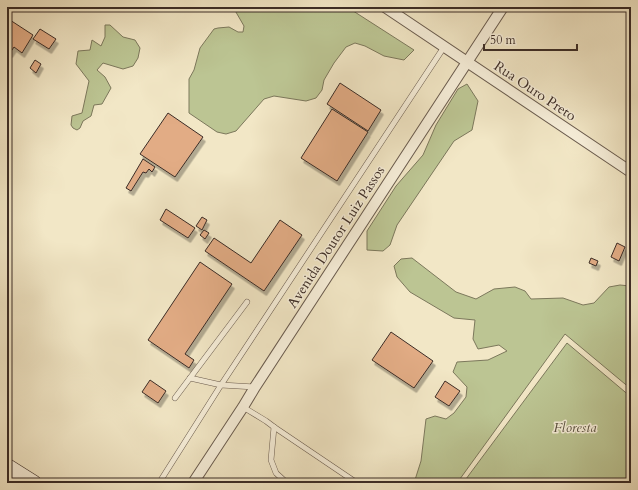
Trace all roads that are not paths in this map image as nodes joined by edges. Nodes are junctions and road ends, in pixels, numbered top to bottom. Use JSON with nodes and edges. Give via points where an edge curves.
{"nodes":[{"id":1,"x":385,"y":7,"type":"edge"},
{"id":2,"x":503,"y":7,"type":"edge"},
{"id":3,"x":444,"y":47,"type":"junction"},
{"id":4,"x":466,"y":62,"type":"junction"},
{"id":5,"x":631,"y":172,"type":"edge"},
{"id":6,"x":247,"y":302,"type":"dead end"},
{"id":7,"x":190,"y":378,"type":"junction"},
{"id":8,"x":221,"y":385,"type":"junction"},
{"id":9,"x":255,"y":387,"type":"junction"},
{"id":10,"x":175,"y":398,"type":"dead end"},
{"id":11,"x":243,"y":407,"type":"junction"},
{"id":12,"x":274,"y":427,"type":"junction"},
{"id":13,"x":7,"y":466,"type":"edge"},
{"id":14,"x":34,"y":483,"type":"edge"},
{"id":15,"x":159,"y":483,"type":"edge"},
{"id":16,"x":194,"y":483,"type":"edge"},
{"id":17,"x":287,"y":483,"type":"edge"},
{"id":18,"x":357,"y":483,"type":"edge"}],
"edges":[{"from":1,"to":3,"type":"street","name":"Rua Ouro Preto"},
{"from":2,"to":4,"type":"street","name":"Avenida Doutor Luiz Passos"},
{"from":3,"to":4,"type":"street","name":"Rua Ouro Preto"},
{"from":3,"to":8,"type":"lane"},
{"from":4,"to":5,"type":"street","name":"Rua Ouro Preto"},
{"from":4,"to":9,"type":"street","name":"Avenida Doutor Luiz Passos"},
{"from":6,"to":7,"type":"lane"},
{"from":7,"to":8,"type":"lane"},
{"from":7,"to":10,"type":"lane"},
{"from":8,"to":9,"type":"lane"},
{"from":8,"to":15,"type":"lane"},
{"from":9,"to":11,"type":"street","name":"Avenida Doutor Luiz Passos"},
{"from":11,"to":12,"type":"lane"},
{"from":11,"to":16,"type":"street","name":"Avenida Doutor Luiz Passos"},
{"from":12,"to":17,"type":"lane","via":[[271,460],[276,473]]},
{"from":12,"to":18,"type":"lane"},
{"from":13,"to":14,"type":"street"}]}
